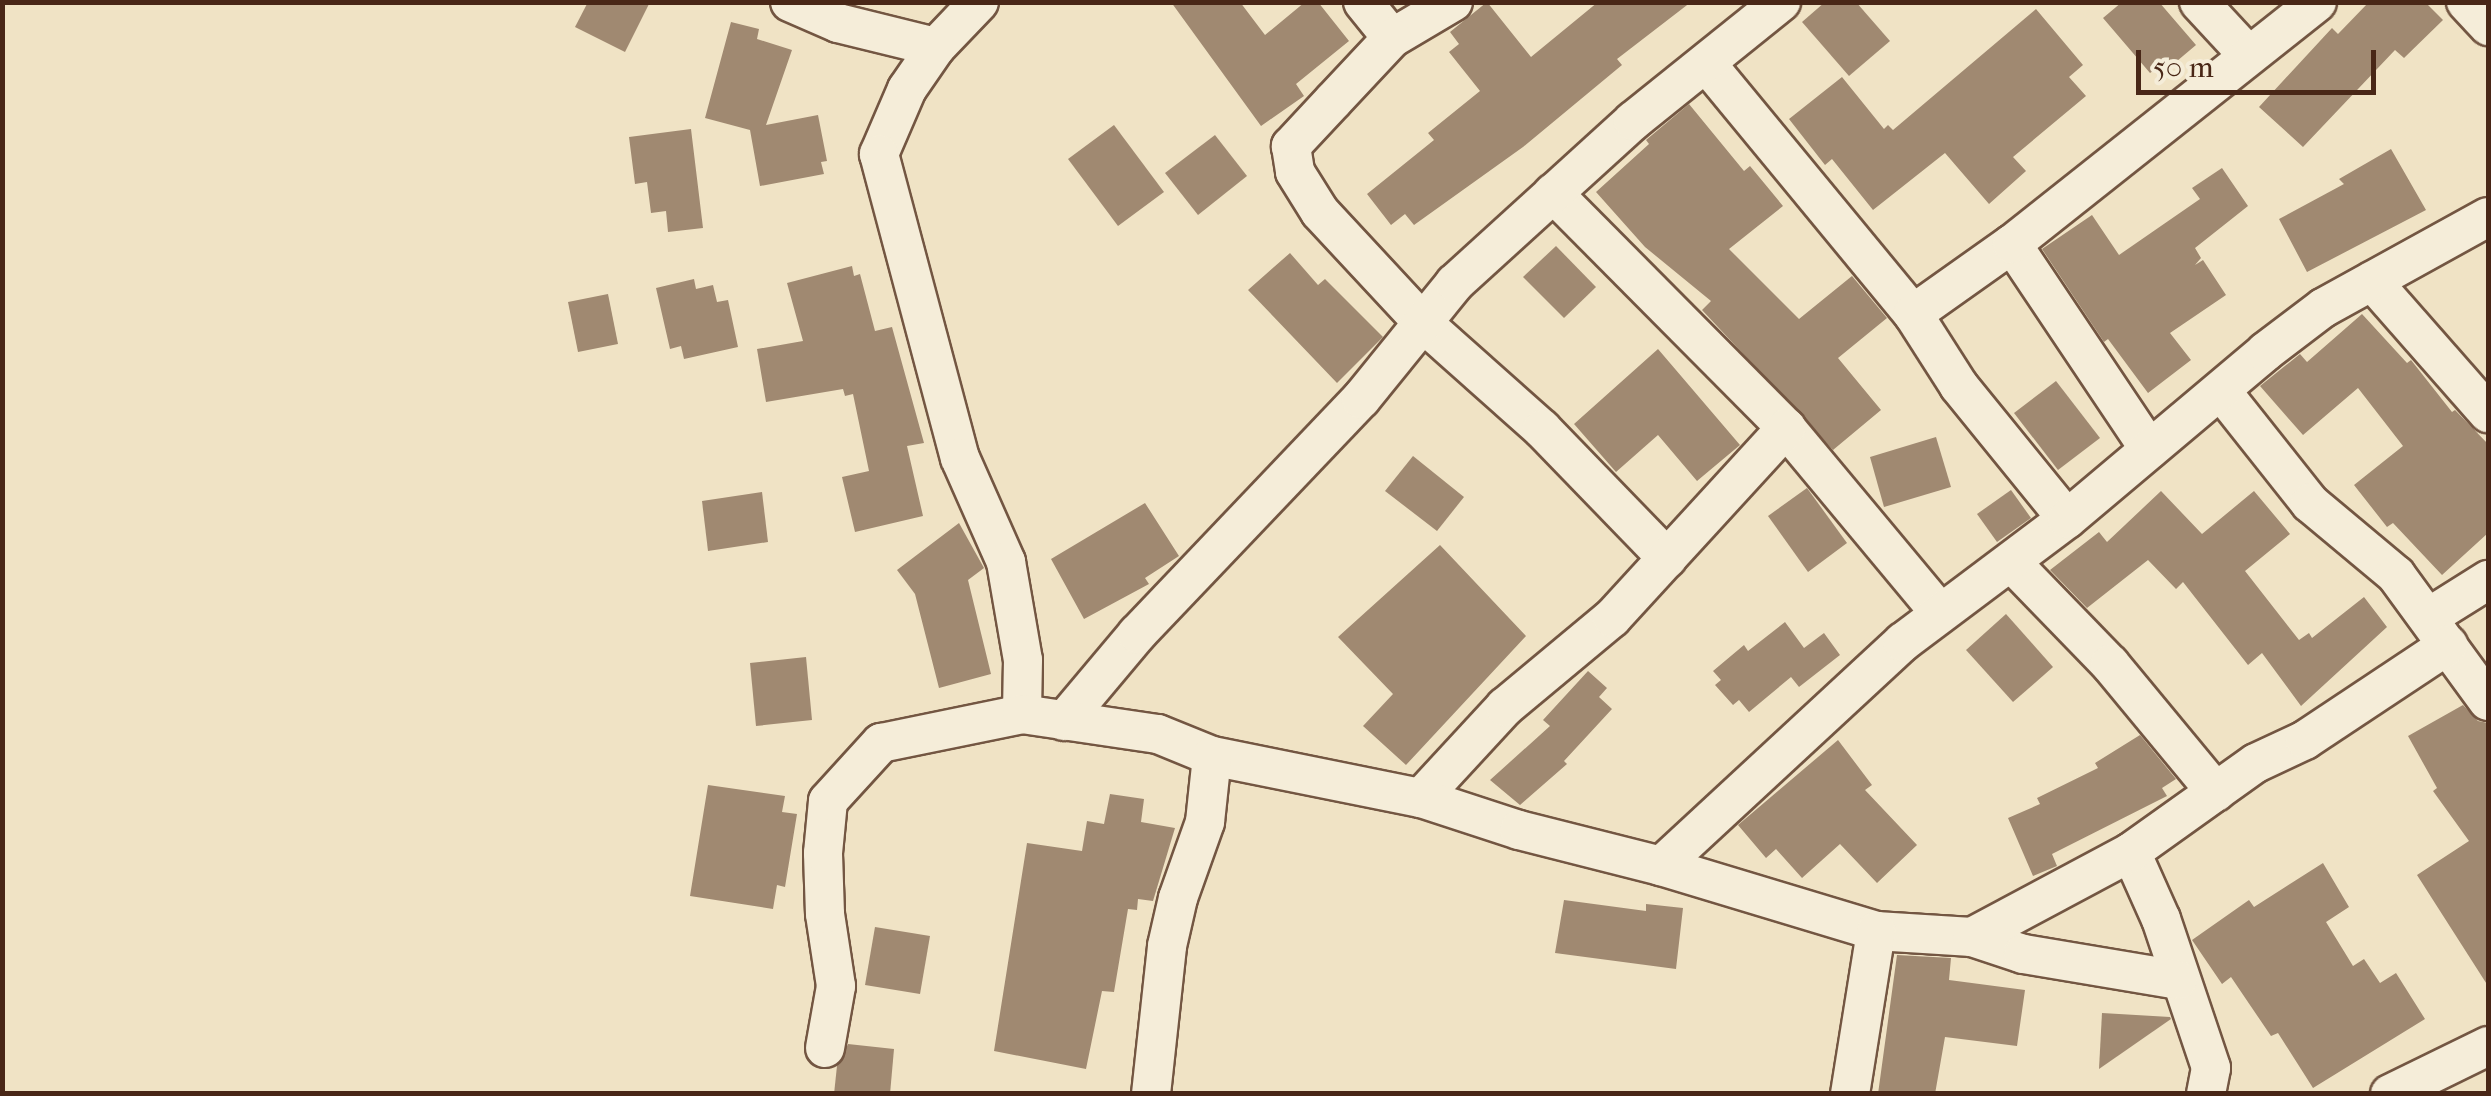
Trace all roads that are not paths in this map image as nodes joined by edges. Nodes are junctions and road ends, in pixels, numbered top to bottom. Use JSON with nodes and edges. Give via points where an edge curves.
{"nodes":[{"id":1,"x":790,"y":2,"type":"edge"},
{"id":2,"x":979,"y":2,"type":"edge"},
{"id":3,"x":1363,"y":2,"type":"edge"},
{"id":4,"x":1453,"y":2,"type":"edge"},
{"id":5,"x":1781,"y":2,"type":"edge"},
{"id":6,"x":2199,"y":2,"type":"edge"},
{"id":7,"x":2318,"y":2,"type":"edge"},
{"id":8,"x":2466,"y":2,"type":"edge"},
{"id":9,"x":2488,"y":26,"type":"edge"},
{"id":10,"x":1392,"y":38,"type":"junction"},
{"id":11,"x":936,"y":47,"type":"junction"},
{"id":12,"x":2248,"y":55,"type":"junction"},
{"id":13,"x":1706,"y":64,"type":"junction"},
{"id":14,"x":1553,"y":193,"type":"junction"},
{"id":15,"x":2488,"y":217,"type":"edge"},
{"id":16,"x":2012,"y":244,"type":"junction"},
{"id":17,"x":2372,"y":282,"type":"junction"},
{"id":18,"x":1913,"y":314,"type":"junction"},
{"id":19,"x":1423,"y":323,"type":"junction"},
{"id":20,"x":2222,"y":392,"type":"junction"},
{"id":21,"x":2488,"y":414,"type":"edge"},
{"id":22,"x":1786,"y":428,"type":"junction"},
{"id":23,"x":2149,"y":449,"type":"junction"},
{"id":24,"x":2067,"y":520,"type":"junction"},
{"id":25,"x":1667,"y":558,"type":"junction"},
{"id":26,"x":2012,"y":563,"type":"junction"},
{"id":27,"x":2488,"y":580,"type":"edge"},
{"id":28,"x":1940,"y":613,"type":"junction"},
{"id":29,"x":2439,"y":631,"type":"junction"},
{"id":30,"x":2488,"y":701,"type":"edge"},
{"id":31,"x":1022,"y":714,"type":"junction"},
{"id":32,"x":1064,"y":721,"type":"junction"},
{"id":33,"x":1212,"y":756,"type":"junction"},
{"id":34,"x":2216,"y":792,"type":"junction"},
{"id":35,"x":1421,"y":798,"type":"junction"},
{"id":36,"x":2131,"y":852,"type":"junction"},
{"id":37,"x":1661,"y":866,"type":"junction"},
{"id":38,"x":1876,"y":931,"type":"junction"},
{"id":39,"x":1972,"y":937,"type":"junction"},
{"id":40,"x":2178,"y":980,"type":"junction"},
{"id":41,"x":2488,"y":1046,"type":"edge"},
{"id":42,"x":824,"y":1048,"type":"dead end"},
{"id":43,"x":1151,"y":1094,"type":"edge"},
{"id":44,"x":1850,"y":1094,"type":"edge"},
{"id":45,"x":2206,"y":1094,"type":"edge"},
{"id":46,"x":2390,"y":1094,"type":"edge"}],
"edges":[{"from":1,"to":11,"type":"street","via":[[838,23]]},
{"from":2,"to":11,"type":"street"},
{"from":3,"to":10,"type":"street"},
{"from":4,"to":10,"type":"street"},
{"from":5,"to":13,"type":"street"},
{"from":6,"to":12,"type":"street"},
{"from":7,"to":12,"type":"street"},
{"from":8,"to":9,"type":"street"},
{"from":10,"to":19,"type":"street","via":[[1291,146],[1295,172],[1320,212]]},
{"from":11,"to":31,"type":"street","via":[[879,154],[960,458],[1006,562],[1023,660]]},
{"from":12,"to":16,"type":"street"},
{"from":13,"to":14,"type":"street"},
{"from":13,"to":18,"type":"street"},
{"from":14,"to":19,"type":"street","via":[[1455,283]]},
{"from":14,"to":22,"type":"street"},
{"from":15,"to":17,"type":"street"},
{"from":16,"to":18,"type":"street"},
{"from":16,"to":23,"type":"street"},
{"from":17,"to":20,"type":"street","via":[[2323,308]]},
{"from":17,"to":21,"type":"street"},
{"from":18,"to":24,"type":"street","via":[[1959,386]]},
{"from":19,"to":25,"type":"street","via":[[1542,429]]},
{"from":19,"to":32,"type":"street"},
{"from":20,"to":23,"type":"street"},
{"from":20,"to":29,"type":"street","via":[[2310,502],[2396,575]]},
{"from":22,"to":25,"type":"street"},
{"from":22,"to":28,"type":"street"},
{"from":23,"to":24,"type":"street"},
{"from":24,"to":26,"type":"street"},
{"from":25,"to":35,"type":"street","via":[[1612,618],[1504,707]]},
{"from":26,"to":28,"type":"street"},
{"from":26,"to":34,"type":"street","via":[[2110,664]]},
{"from":27,"to":29,"type":"street"},
{"from":28,"to":37,"type":"street"},
{"from":29,"to":30,"type":"street"},
{"from":29,"to":34,"type":"street","via":[[2304,740],[2256,762]]},
{"from":31,"to":32,"type":"street"},
{"from":31,"to":42,"type":"street","via":[[880,744],[828,802],[825,914],[836,986]]},
{"from":32,"to":33,"type":"street","via":[[1158,734]]},
{"from":33,"to":35,"type":"street"},
{"from":33,"to":43,"type":"street","via":[[1205,822],[1167,946]]},
{"from":34,"to":36,"type":"street"},
{"from":35,"to":37,"type":"street"},
{"from":36,"to":39,"type":"street"},
{"from":36,"to":40,"type":"street","via":[[2161,919]]},
{"from":37,"to":38,"type":"street"},
{"from":38,"to":39,"type":"street"},
{"from":38,"to":44,"type":"street"},
{"from":39,"to":40,"type":"street","via":[[2024,954]]},
{"from":40,"to":45,"type":"street","via":[[2211,1068]]},
{"from":41,"to":46,"type":"street"}]}
